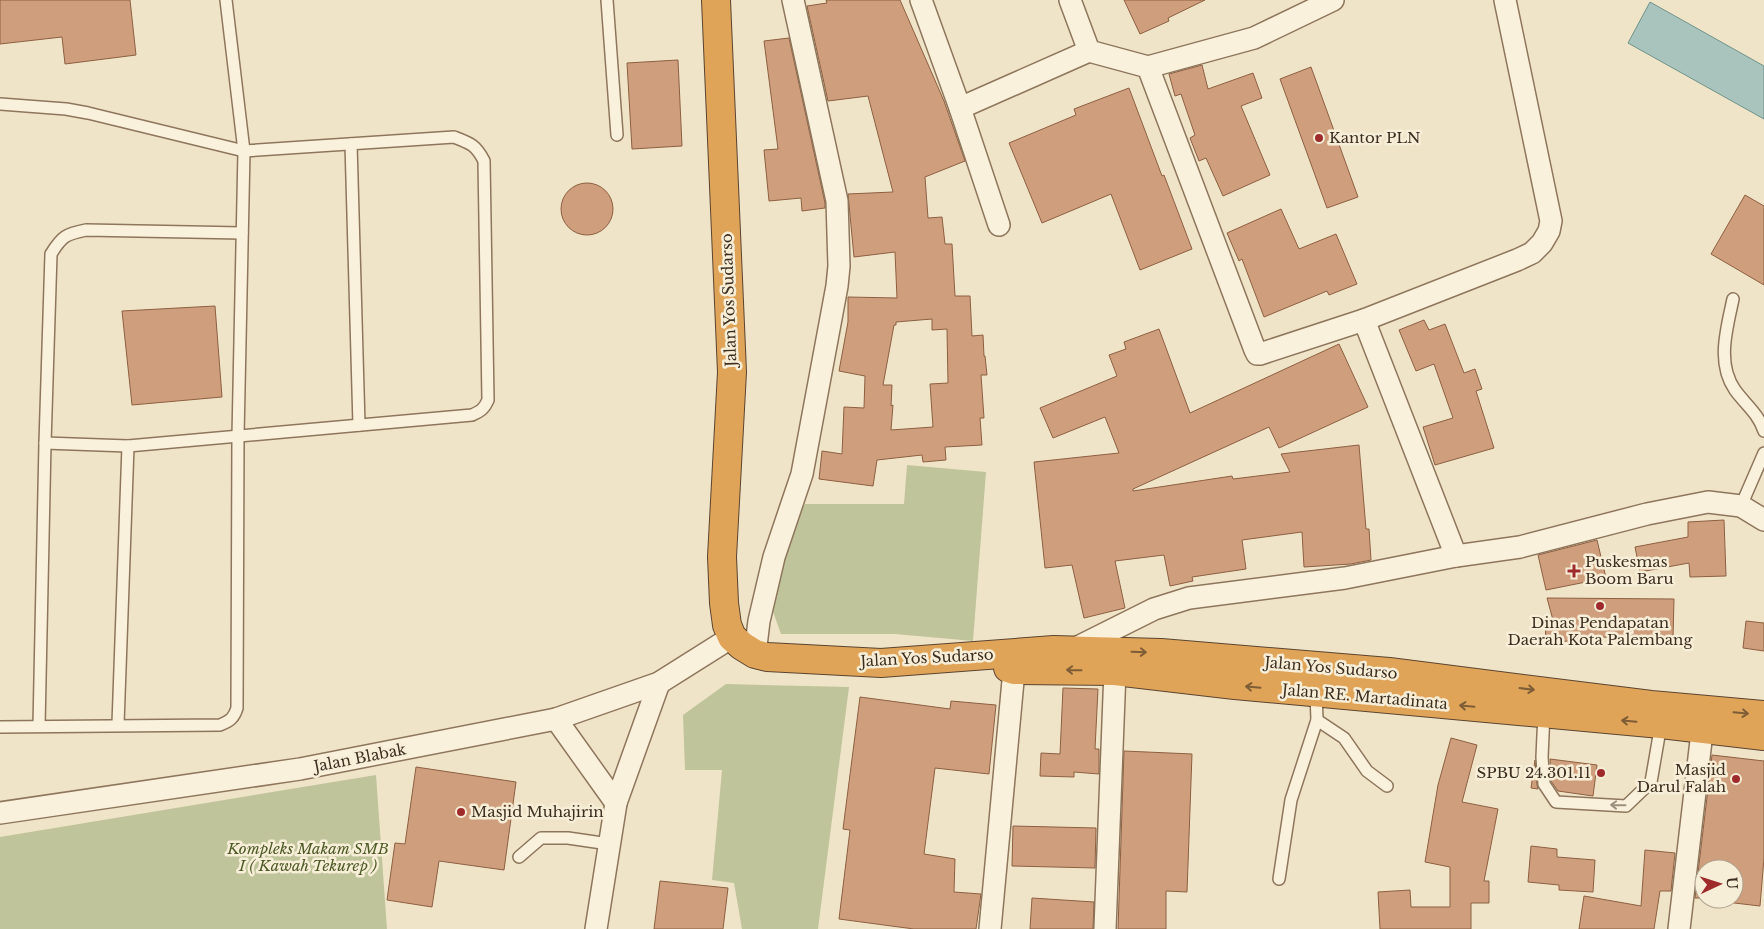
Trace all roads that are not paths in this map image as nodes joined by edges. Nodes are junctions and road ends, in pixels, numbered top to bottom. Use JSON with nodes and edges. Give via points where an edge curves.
{"nodes":[{"id":1,"x":226,"y":0,"type":"edge"},
{"id":2,"x":607,"y":0,"type":"edge"},
{"id":3,"x":716,"y":0,"type":"edge"},
{"id":4,"x":793,"y":0,"type":"edge"},
{"id":5,"x":921,"y":0,"type":"edge"},
{"id":6,"x":1070,"y":0,"type":"edge"},
{"id":7,"x":1333,"y":0,"type":"edge"},
{"id":8,"x":1506,"y":0,"type":"edge"},
{"id":9,"x":1089,"y":52,"type":"junction"},
{"id":10,"x":1148,"y":67,"type":"junction"},
{"id":11,"x":0,"y":104,"type":"edge"},
{"id":12,"x":960,"y":108,"type":"junction"},
{"id":13,"x":617,"y":135,"type":"dead end"},
{"id":14,"x":351,"y":144,"type":"junction"},
{"id":15,"x":244,"y":151,"type":"junction"},
{"id":16,"x":999,"y":225,"type":"dead end"},
{"id":17,"x":242,"y":234,"type":"junction"},
{"id":18,"x":1733,"y":299,"type":"dead end"},
{"id":19,"x":1364,"y":320,"type":"junction"},
{"id":20,"x":359,"y":425,"type":"junction"},
{"id":21,"x":1764,"y":431,"type":"edge"},
{"id":22,"x":238,"y":436,"type":"junction"},
{"id":23,"x":45,"y":443,"type":"junction"},
{"id":24,"x":128,"y":446,"type":"junction"},
{"id":25,"x":1764,"y":453,"type":"edge"},
{"id":26,"x":1741,"y":506,"type":"junction"},
{"id":27,"x":1764,"y":520,"type":"edge"},
{"id":28,"x":1456,"y":556,"type":"junction"},
{"id":29,"x":732,"y":637,"type":"junction"},
{"id":30,"x":1074,"y":649,"type":"junction"},
{"id":31,"x":755,"y":654,"type":"junction"},
{"id":32,"x":968,"y":657,"type":"junction"},
{"id":33,"x":1014,"y":670,"type":"junction"},
{"id":34,"x":1115,"y":671,"type":"junction"},
{"id":35,"x":1317,"y":679,"type":"junction"},
{"id":36,"x":659,"y":683,"type":"junction"},
{"id":37,"x":1544,"y":713,"type":"junction"},
{"id":38,"x":1764,"y":715,"type":"edge"},
{"id":39,"x":556,"y":719,"type":"junction"},
{"id":40,"x":1703,"y":719,"type":"junction"},
{"id":41,"x":1317,"y":720,"type":"junction"},
{"id":42,"x":118,"y":724,"type":"junction"},
{"id":43,"x":1661,"y":724,"type":"junction"},
{"id":44,"x":40,"y":726,"type":"junction"},
{"id":45,"x":0,"y":727,"type":"edge"},
{"id":46,"x":1764,"y":736,"type":"edge"},
{"id":47,"x":1387,"y":786,"type":"dead end"},
{"id":48,"x":616,"y":803,"type":"junction"},
{"id":49,"x":0,"y":813,"type":"edge"},
{"id":50,"x":609,"y":844,"type":"junction"},
{"id":51,"x":519,"y":857,"type":"dead end"},
{"id":52,"x":1279,"y":879,"type":"dead end"},
{"id":53,"x":596,"y":929,"type":"edge"},
{"id":54,"x":990,"y":929,"type":"edge"},
{"id":55,"x":1105,"y":929,"type":"edge"},
{"id":56,"x":1679,"y":929,"type":"edge"}],
"edges":[{"from":1,"to":15,"type":"lane"},
{"from":2,"to":13,"type":"lane"},
{"from":3,"to":29,"type":"highway","name":"Jalan Yos Sudarso","via":[[732,372],[722,557],[726,616]]},
{"from":4,"to":31,"type":"street","via":[[837,201],[839,266],[802,474],[774,557]]},
{"from":5,"to":12,"type":"street"},
{"from":6,"to":9,"type":"street"},
{"from":7,"to":10,"type":"street","via":[[1254,38]]},
{"from":8,"to":19,"type":"street","via":[[1551,221],[1549,231],[1532,253]]},
{"from":9,"to":10,"type":"street"},
{"from":9,"to":12,"type":"street"},
{"from":10,"to":19,"type":"street","via":[[1258,354]]},
{"from":11,"to":15,"type":"lane","via":[[88,113]]},
{"from":12,"to":16,"type":"street"},
{"from":14,"to":15,"type":"lane"},
{"from":14,"to":20,"type":"lane"},
{"from":14,"to":20,"type":"lane","via":[[454,137],[469,142],[484,161],[488,400],[484,408],[472,415]]},
{"from":15,"to":17,"type":"lane"},
{"from":17,"to":22,"type":"lane"},
{"from":17,"to":23,"type":"lane","via":[[86,230],[69,233],[58,242],[51,254]]},
{"from":18,"to":21,"type":"lane","via":[[1724,353],[1726,368],[1730,382],[1754,411]]},
{"from":19,"to":28,"type":"street"},
{"from":20,"to":22,"type":"lane"},
{"from":22,"to":24,"type":"lane"},
{"from":22,"to":42,"type":"lane","via":[[237,708],[234,716],[220,725]]},
{"from":23,"to":24,"type":"lane"},
{"from":23,"to":44,"type":"lane"},
{"from":24,"to":42,"type":"lane"},
{"from":25,"to":26,"type":"lane"},
{"from":26,"to":27,"type":"street"},
{"from":26,"to":28,"type":"street","via":[[1708,502],[1647,514],[1520,547]]},
{"from":28,"to":30,"type":"street","via":[[1345,578],[1188,598],[1154,609]]},
{"from":29,"to":31,"type":"highway","name":"Jalan Yos Sudarso"},
{"from":29,"to":36,"type":"street","name":"Jalan Blabak"},
{"from":30,"to":32,"type":"highway","name":"Jalan Yos Sudarso"},
{"from":30,"to":35,"type":"highway","name":"Jalan Yos Sudarso","one_way":true,"via":[[1161,653]]},
{"from":31,"to":32,"type":"highway","name":"Jalan Yos Sudarso","via":[[881,663]]},
{"from":32,"to":33,"type":"highway","name":"Jalan RE. Martadinata"},
{"from":34,"to":33,"type":"highway","name":"Jalan RE. Martadinata","one_way":true},
{"from":33,"to":54,"type":"street"},
{"from":35,"to":34,"type":"highway","name":"Jalan RE. Martadinata","one_way":true},
{"from":34,"to":55,"type":"street"},
{"from":37,"to":35,"type":"highway","name":"Jalan RE. Martadinata","one_way":true},
{"from":35,"to":40,"type":"highway","name":"Jalan Yos Sudarso","one_way":true,"via":[[1389,672]]},
{"from":35,"to":41,"type":"lane"},
{"from":36,"to":39,"type":"street","name":"Jalan Blabak"},
{"from":36,"to":48,"type":"street"},
{"from":43,"to":37,"type":"highway","name":"Jalan RE. Martadinata","one_way":true},
{"from":43,"to":37,"type":"lane","one_way":true,"via":[[1650,782],[1626,806],[1556,802],[1544,784]]},
{"from":40,"to":38,"type":"highway","name":"Jalan Yos Sudarso","one_way":true},
{"from":39,"to":48,"type":"street"},
{"from":39,"to":49,"type":"street","name":"Jalan Blabak","via":[[300,769]]},
{"from":40,"to":43,"type":"highway","name":"Jalan RE. Martadinata"},
{"from":40,"to":46,"type":"highway","name":"Jalan RE. Martadinata"},
{"from":40,"to":56,"type":"street"},
{"from":41,"to":47,"type":"lane","via":[[1344,738],[1367,771]]},
{"from":41,"to":52,"type":"lane","via":[[1291,800]]},
{"from":42,"to":44,"type":"lane"},
{"from":44,"to":45,"type":"lane"},
{"from":48,"to":50,"type":"street"},
{"from":50,"to":51,"type":"lane","via":[[541,838]]},
{"from":50,"to":53,"type":"street"}]}
